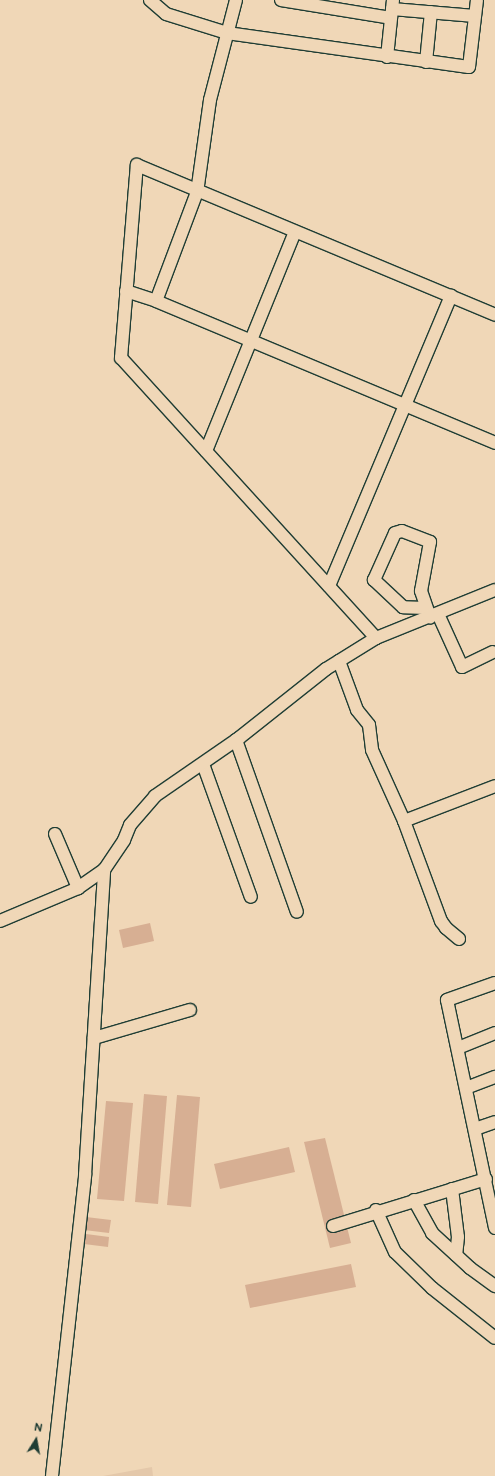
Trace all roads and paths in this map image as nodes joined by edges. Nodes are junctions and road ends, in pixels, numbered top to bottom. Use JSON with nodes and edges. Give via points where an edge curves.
{"nodes":[{"id":1,"x":150,"y":0,"type":"edge"},
{"id":2,"x":236,"y":0,"type":"edge"},
{"id":3,"x":281,"y":0,"type":"edge"},
{"id":4,"x":477,"y":0,"type":"edge"},
{"id":5,"x":392,"y":9,"type":"edge"},
{"id":6,"x":431,"y":12,"type":"junction"},
{"id":7,"x":475,"y":16,"type":"junction"},
{"id":8,"x":227,"y":32,"type":"junction"},
{"id":9,"x":387,"y":56,"type":"junction"},
{"id":10,"x":426,"y":62,"type":"junction"},
{"id":11,"x":197,"y":192,"type":"junction"},
{"id":12,"x":295,"y":232,"type":"junction"},
{"id":13,"x":126,"y":291,"type":"junction"},
{"id":14,"x":451,"y":296,"type":"junction"},
{"id":15,"x":156,"y":301,"type":"junction"},
{"id":16,"x":495,"y":315,"type":"edge"},
{"id":17,"x":251,"y":343,"type":"junction"},
{"id":18,"x":405,"y":408,"type":"junction"},
{"id":19,"x":495,"y":443,"type":"edge"},
{"id":20,"x":206,"y":451,"type":"junction"},
{"id":21,"x":329,"y":586,"type":"junction"},
{"id":22,"x":495,"y":590,"type":"edge"},
{"id":23,"x":432,"y":613,"type":"junction"},
{"id":24,"x":376,"y":638,"type":"junction"},
{"id":25,"x":494,"y":652,"type":"dead end"},
{"id":26,"x":339,"y":661,"type":"junction"},
{"id":27,"x":236,"y":740,"type":"junction"},
{"id":28,"x":203,"y":764,"type":"junction"},
{"id":29,"x":495,"y":786,"type":"edge"},
{"id":30,"x":404,"y":821,"type":"junction"},
{"id":31,"x":55,"y":834,"type":"dead end"},
{"id":32,"x":104,"y":870,"type":"junction"},
{"id":33,"x":78,"y":888,"type":"junction"},
{"id":34,"x":251,"y":897,"type":"dead end"},
{"id":35,"x":297,"y":912,"type":"dead end"},
{"id":36,"x":0,"y":921,"type":"edge"},
{"id":37,"x":459,"y":939,"type":"dead end"},
{"id":38,"x":495,"y":983,"type":"edge"},
{"id":39,"x":190,"y":1010,"type":"dead end"},
{"id":40,"x":495,"y":1033,"type":"edge"},
{"id":41,"x":94,"y":1038,"type":"junction"},
{"id":42,"x":458,"y":1048,"type":"junction"},
{"id":43,"x":495,"y":1077,"type":"edge"},
{"id":44,"x":466,"y":1088,"type":"junction"},
{"id":45,"x":495,"y":1122,"type":"edge"},
{"id":46,"x":475,"y":1129,"type":"junction"},
{"id":47,"x":486,"y":1179,"type":"junction"},
{"id":48,"x":452,"y":1189,"type":"junction"},
{"id":49,"x":414,"y":1200,"type":"junction"},
{"id":50,"x":376,"y":1210,"type":"junction"},
{"id":51,"x":333,"y":1226,"type":"dead end"},
{"id":52,"x":495,"y":1228,"type":"edge"},
{"id":53,"x":456,"y":1255,"type":"junction"},
{"id":54,"x":495,"y":1286,"type":"edge"},
{"id":55,"x":495,"y":1338,"type":"edge"},
{"id":56,"x":52,"y":1476,"type":"edge"}],
"edges":[{"from":1,"to":8,"type":"street","via":[[166,14]]},
{"from":2,"to":8,"type":"street"},
{"from":3,"to":5,"type":"street"},
{"from":4,"to":7,"type":"street"},
{"from":5,"to":6,"type":"street"},
{"from":5,"to":9,"type":"street"},
{"from":6,"to":7,"type":"street"},
{"from":6,"to":10,"type":"street"},
{"from":7,"to":10,"type":"street","via":[[470,67]]},
{"from":8,"to":9,"type":"street"},
{"from":8,"to":11,"type":"street","via":[[210,100]]},
{"from":9,"to":10,"type":"street"},
{"from":11,"to":12,"type":"street"},
{"from":11,"to":13,"type":"street","via":[[137,165]]},
{"from":11,"to":15,"type":"street"},
{"from":12,"to":14,"type":"street"},
{"from":12,"to":17,"type":"street"},
{"from":13,"to":15,"type":"street"},
{"from":13,"to":20,"type":"street","via":[[121,358]]},
{"from":14,"to":16,"type":"street"},
{"from":14,"to":18,"type":"street"},
{"from":15,"to":17,"type":"street"},
{"from":17,"to":18,"type":"street"},
{"from":17,"to":20,"type":"street"},
{"from":18,"to":19,"type":"street"},
{"from":18,"to":21,"type":"street"},
{"from":20,"to":21,"type":"street"},
{"from":21,"to":24,"type":"street"},
{"from":22,"to":23,"type":"street"},
{"from":23,"to":23,"type":"street","via":[[403,607],[374,580],[395,533],[402,531],[430,542],[421,591]]},
{"from":23,"to":24,"type":"street"},
{"from":23,"to":25,"type":"street","via":[[462,667]]},
{"from":24,"to":26,"type":"street"},
{"from":26,"to":27,"type":"street","via":[[292,694]]},
{"from":26,"to":30,"type":"street","via":[[357,710],[369,725],[372,750]]},
{"from":27,"to":28,"type":"street"},
{"from":27,"to":35,"type":"street"},
{"from":28,"to":32,"type":"street","via":[[155,796],[130,825],[124,840]]},
{"from":28,"to":34,"type":"street"},
{"from":29,"to":30,"type":"street"},
{"from":30,"to":37,"type":"street","via":[[441,920]]},
{"from":31,"to":33,"type":"street"},
{"from":32,"to":33,"type":"street"},
{"from":32,"to":41,"type":"street"},
{"from":33,"to":36,"type":"street"},
{"from":38,"to":42,"type":"street","via":[[447,1000]]},
{"from":39,"to":41,"type":"street"},
{"from":40,"to":42,"type":"street"},
{"from":41,"to":56,"type":"street","via":[[86,1175]]},
{"from":42,"to":44,"type":"street"},
{"from":43,"to":44,"type":"street"},
{"from":44,"to":46,"type":"street"},
{"from":45,"to":46,"type":"street"},
{"from":46,"to":47,"type":"street"},
{"from":47,"to":48,"type":"street"},
{"from":47,"to":52,"type":"street"},
{"from":48,"to":49,"type":"street"},
{"from":48,"to":53,"type":"street","via":[[458,1236]]},
{"from":49,"to":50,"type":"street"},
{"from":49,"to":53,"type":"street","via":[[432,1233]]},
{"from":50,"to":51,"type":"street"},
{"from":50,"to":55,"type":"street","via":[[395,1252],[432,1288]]},
{"from":53,"to":54,"type":"street"}]}
